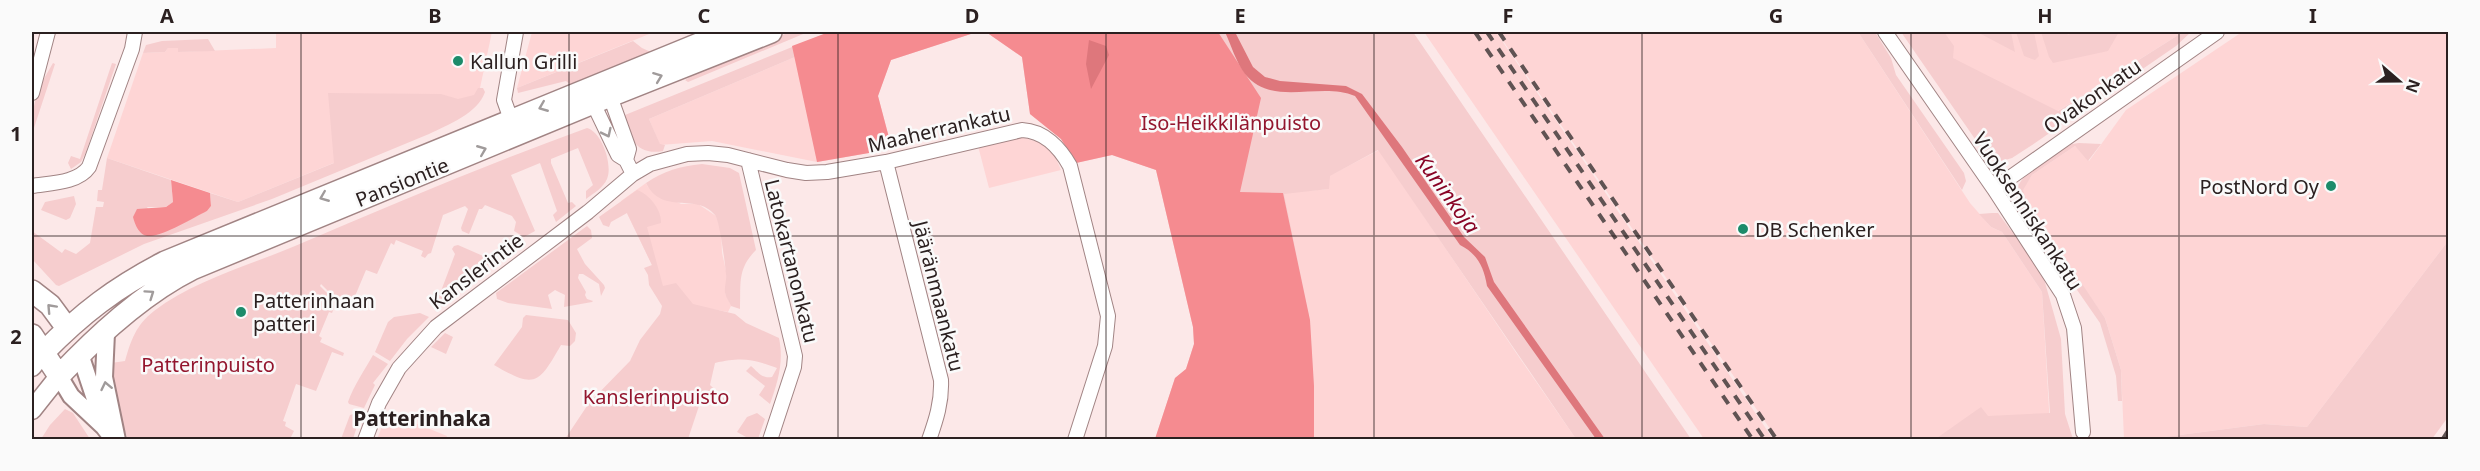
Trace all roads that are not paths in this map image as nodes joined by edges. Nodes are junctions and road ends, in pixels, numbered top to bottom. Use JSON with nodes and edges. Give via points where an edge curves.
{"nodes":[{"id":1,"x":48,"y":32,"type":"edge"},
{"id":2,"x":57,"y":32,"type":"edge"},
{"id":3,"x":135,"y":32,"type":"edge"},
{"id":4,"x":516,"y":32,"type":"edge"},
{"id":5,"x":728,"y":32,"type":"edge"},
{"id":6,"x":771,"y":32,"type":"edge"},
{"id":7,"x":1885,"y":32,"type":"edge"},
{"id":8,"x":2214,"y":33,"type":"edge"},
{"id":9,"x":39,"y":68,"type":"junction"},
{"id":10,"x":32,"y":93,"type":"edge"},
{"id":11,"x":600,"y":94,"type":"junction"},
{"id":12,"x":514,"y":128,"type":"junction"},
{"id":13,"x":748,"y":160,"type":"junction"},
{"id":14,"x":886,"y":162,"type":"junction"},
{"id":15,"x":633,"y":174,"type":"junction"},
{"id":16,"x":32,"y":186,"type":"edge"},
{"id":17,"x":1994,"y":189,"type":"junction"},
{"id":18,"x":32,"y":291,"type":"edge"},
{"id":19,"x":68,"y":328,"type":"junction"},
{"id":20,"x":106,"y":333,"type":"junction"},
{"id":21,"x":32,"y":335,"type":"edge"},
{"id":22,"x":80,"y":354,"type":"junction"},
{"id":23,"x":37,"y":360,"type":"edge"},
{"id":24,"x":59,"y":376,"type":"junction"},
{"id":25,"x":32,"y":410,"type":"edge"},
{"id":26,"x":2084,"y":432,"type":"dead end"},
{"id":27,"x":112,"y":435,"type":"edge"},
{"id":28,"x":365,"y":440,"type":"edge"},
{"id":29,"x":770,"y":440,"type":"edge"},
{"id":30,"x":929,"y":440,"type":"edge"},
{"id":31,"x":1075,"y":440,"type":"edge"}],
"edges":[{"from":1,"to":9,"type":"street"},
{"from":2,"to":9,"type":"street"},
{"from":3,"to":16,"type":"street","via":[[86,173]]},
{"from":4,"to":12,"type":"street","via":[[504,92]]},
{"from":5,"to":11,"type":"main road","name":"Pansiontie"},
{"from":11,"to":6,"type":"main road","name":"Pansiontie","one_way":true},
{"from":7,"to":17,"type":"street","name":"Vuoksenniskankatu"},
{"from":8,"to":17,"type":"street","name":"Ovakonkatu"},
{"from":9,"to":10,"type":"street"},
{"from":11,"to":12,"type":"main road","name":"Pansiontie"},
{"from":11,"to":15,"type":"street","via":[[618,155],[626,160]]},
{"from":12,"to":19,"type":"main road","name":"Pansiontie","one_way":true,"via":[[165,262],[112,292]]},
{"from":20,"to":12,"type":"main road","name":"Pansiontie","one_way":true,"via":[[140,301],[192,269]]},
{"from":13,"to":14,"type":"street","name":"Maaherrankatu","via":[[806,173]]},
{"from":13,"to":15,"type":"street","name":"Maaherrankatu","via":[[718,154],[687,154]]},
{"from":13,"to":29,"type":"street","name":"Latokartanonkatu","via":[[795,357]]},
{"from":14,"to":30,"type":"street","name":"Jääränmaankatu","via":[[941,380],[940,403]]},
{"from":14,"to":31,"type":"street","name":"Maaherrankatu","via":[[1022,130],[1040,134],[1064,156],[1108,316],[1105,346]]},
{"from":15,"to":28,"type":"street","name":"Kanslerintie","via":[[416,346],[375,411]]},
{"from":17,"to":26,"type":"street","name":"Vuoksenniskankatu","via":[[2063,295],[2074,328]]},
{"from":19,"to":18,"type":"main road","one_way":true,"via":[[50,305]]},
{"from":19,"to":22,"type":"main road"},
{"from":19,"to":23,"type":"main road","name":"Pansiontie"},
{"from":20,"to":22,"type":"main road","name":"Pansiontie"},
{"from":27,"to":20,"type":"street","one_way":true,"via":[[104,377]]},
{"from":21,"to":23,"type":"main road"},
{"from":22,"to":24,"type":"main road","name":"Pansiontie"},
{"from":22,"to":27,"type":"street"},
{"from":23,"to":24,"type":"main road"},
{"from":24,"to":25,"type":"main road"},
{"from":24,"to":27,"type":"street","via":[[71,396]]}]}
